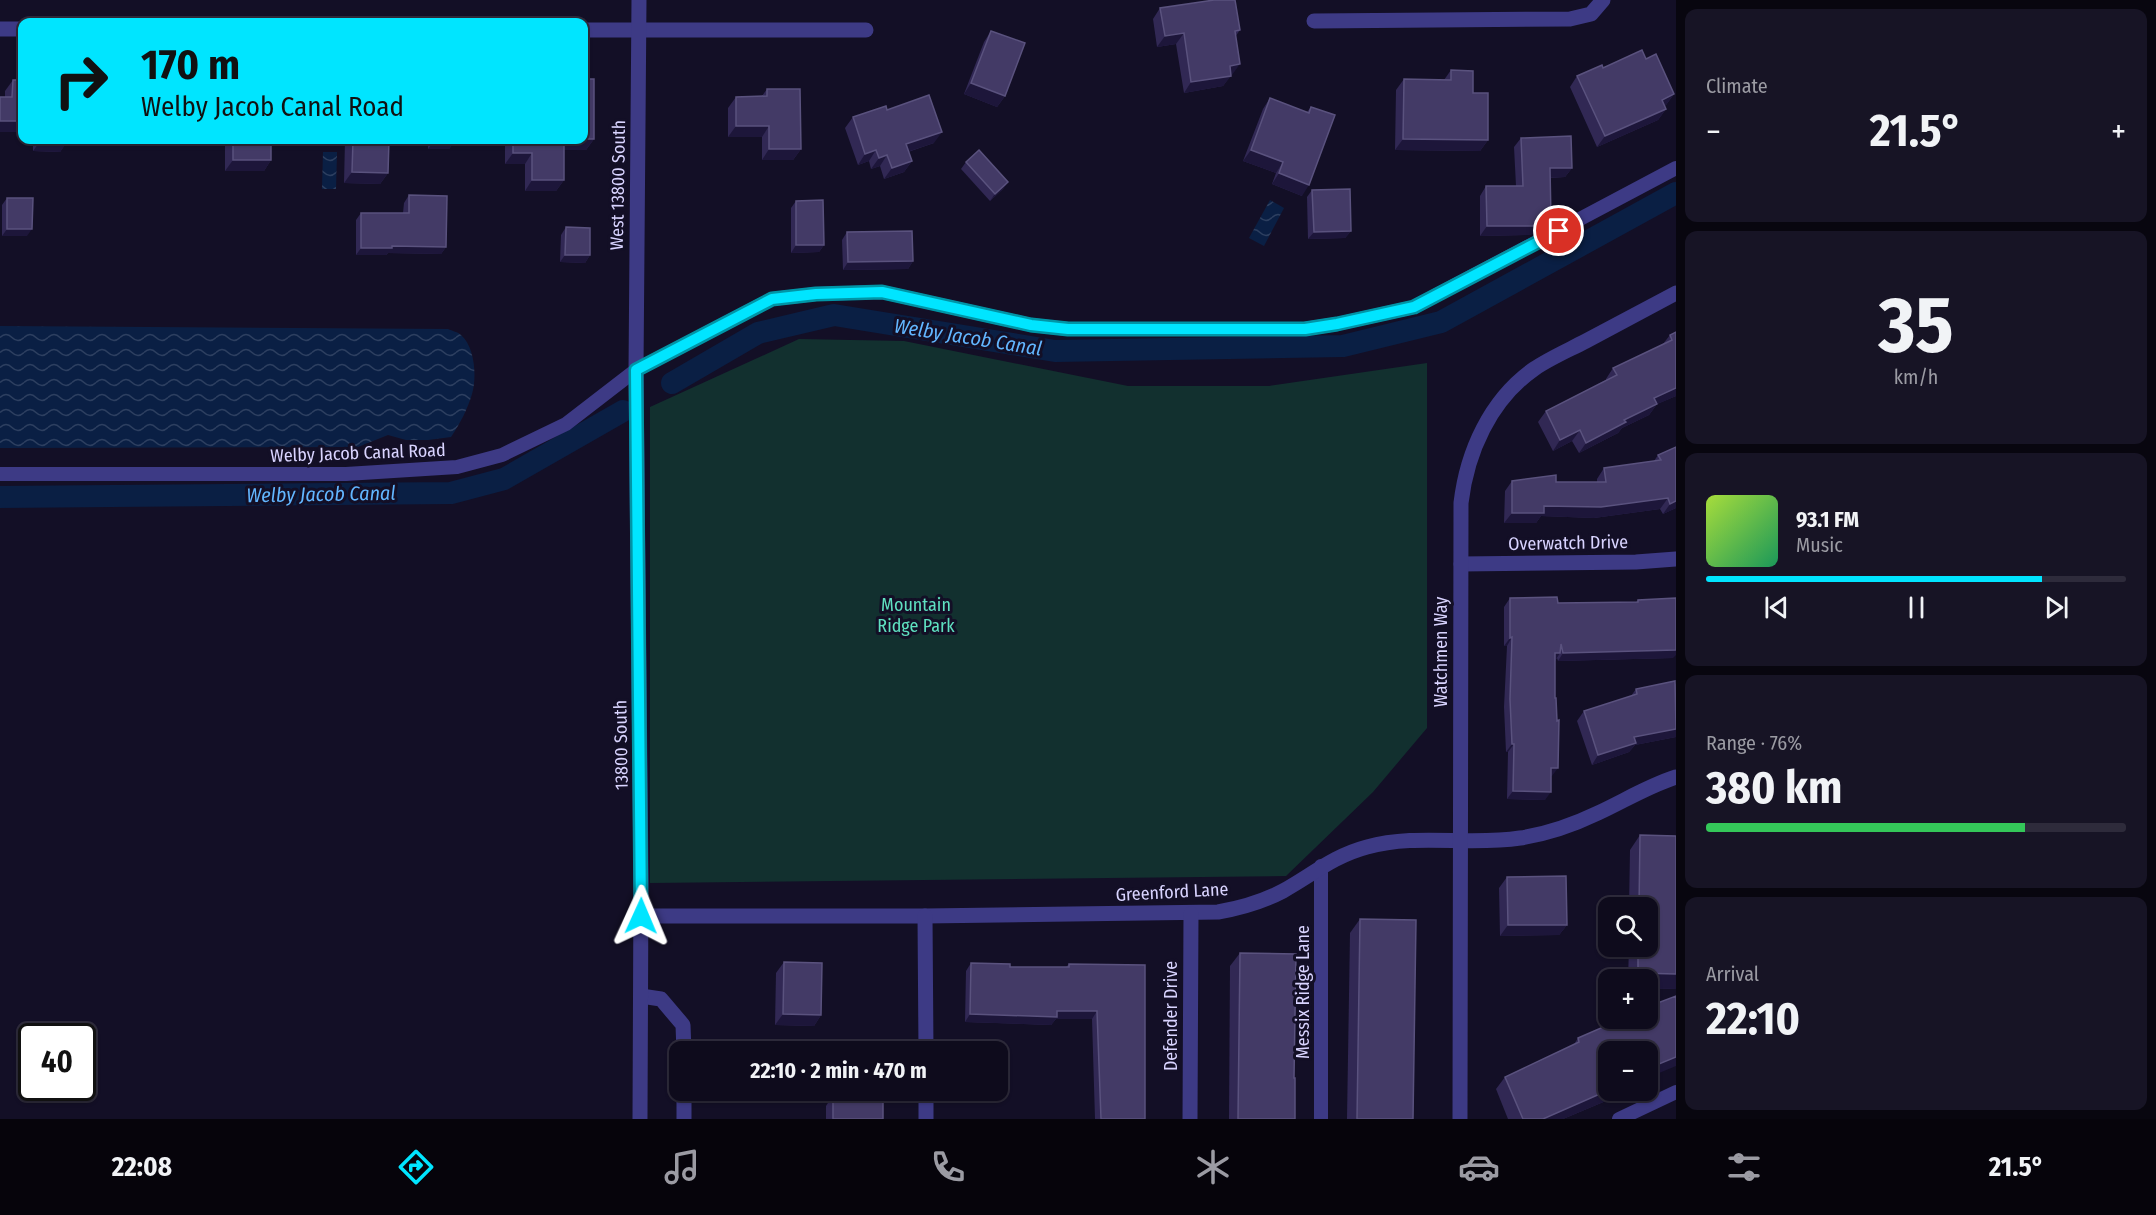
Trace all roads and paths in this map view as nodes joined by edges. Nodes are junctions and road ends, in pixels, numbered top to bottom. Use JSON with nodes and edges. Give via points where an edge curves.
{"nodes":[{"id":1,"x":639,"y":0,"type":"edge"},
{"id":2,"x":1601,"y":3,"type":"edge"},
{"id":3,"x":1314,"y":21,"type":"dead end"},
{"id":4,"x":0,"y":29,"type":"edge"},
{"id":5,"x":18,"y":29,"type":"edge"},
{"id":6,"x":639,"y":29,"type":"junction"},
{"id":7,"x":588,"y":30,"type":"edge"},
{"id":8,"x":866,"y":30,"type":"dead end"},
{"id":9,"x":1676,"y":168,"type":"edge"},
{"id":10,"x":1676,"y":293,"type":"edge"},
{"id":11,"x":636,"y":370,"type":"junction"},
{"id":12,"x":0,"y":474,"type":"edge"},
{"id":13,"x":1676,"y":559,"type":"edge"},
{"id":14,"x":1461,"y":564,"type":"junction"},
{"id":15,"x":1676,"y":777,"type":"edge"},
{"id":16,"x":1461,"y":841,"type":"junction"},
{"id":17,"x":1321,"y":866,"type":"junction"},
{"id":18,"x":1191,"y":914,"type":"junction"},
{"id":19,"x":641,"y":916,"type":"junction"},
{"id":20,"x":925,"y":916,"type":"junction"},
{"id":21,"x":641,"y":996,"type":"junction"},
{"id":22,"x":684,"y":1041,"type":"edge"},
{"id":23,"x":926,"y":1041,"type":"edge"},
{"id":24,"x":1676,"y":1092,"type":"edge"},
{"id":25,"x":684,"y":1101,"type":"edge"},
{"id":26,"x":926,"y":1101,"type":"edge"},
{"id":27,"x":640,"y":1119,"type":"edge"},
{"id":28,"x":684,"y":1119,"type":"edge"},
{"id":29,"x":926,"y":1119,"type":"edge"},
{"id":30,"x":1190,"y":1119,"type":"edge"},
{"id":31,"x":1321,"y":1119,"type":"edge"},
{"id":32,"x":1460,"y":1119,"type":"edge"},
{"id":33,"x":1619,"y":1119,"type":"edge"}],
"edges":[{"from":1,"to":6,"type":"street","name":"West 13800 South"},
{"from":2,"to":3,"type":"street","via":[[1591,14],[1570,19]]},
{"from":4,"to":5,"type":"street"},
{"from":6,"to":7,"type":"street"},
{"from":6,"to":8,"type":"street"},
{"from":6,"to":11,"type":"street","name":"West 13800 South"},
{"from":9,"to":11,"type":"lane","name":"Welby Jacob Canal Road","via":[[1414,307],[1337,324],[1305,329],[1068,329],[1031,325],[882,292],[816,294],[772,299]]},
{"from":10,"to":14,"type":"street","name":"Watchmen Way","via":[[1534,369],[1506,395],[1484,427],[1468,464],[1461,503]]},
{"from":11,"to":12,"type":"lane","name":"Welby Jacob Canal Road","via":[[566,424],[502,454],[457,467],[346,474]]},
{"from":11,"to":19,"type":"street","name":"13800 South"},
{"from":13,"to":14,"type":"street","name":"Overwatch Drive"},
{"from":14,"to":16,"type":"street","name":"Watchmen Way"},
{"from":15,"to":16,"type":"street","name":"Greenford Lane","via":[[1546,833]]},
{"from":16,"to":17,"type":"street","name":"Greenford Lane","via":[[1389,842],[1343,855]]},
{"from":16,"to":32,"type":"street","name":"Watchmen Way"},
{"from":17,"to":18,"type":"street","name":"Greenford Lane","via":[[1285,890],[1252,904]]},
{"from":17,"to":31,"type":"lane","name":"Messix Ridge Lane"},
{"from":18,"to":20,"type":"street","name":"Greenford Lane"},
{"from":18,"to":30,"type":"street","name":"Defender Drive"},
{"from":19,"to":20,"type":"street","name":"Greenford Lane"},
{"from":19,"to":21,"type":"street","name":"13800 South"},
{"from":20,"to":23,"type":"street"},
{"from":21,"to":22,"type":"street","via":[[661,999],[683,1025]]},
{"from":21,"to":27,"type":"street","name":"13800 South"},
{"from":24,"to":33,"type":"lane"},
{"from":25,"to":28,"type":"street"},
{"from":26,"to":29,"type":"street"}]}
